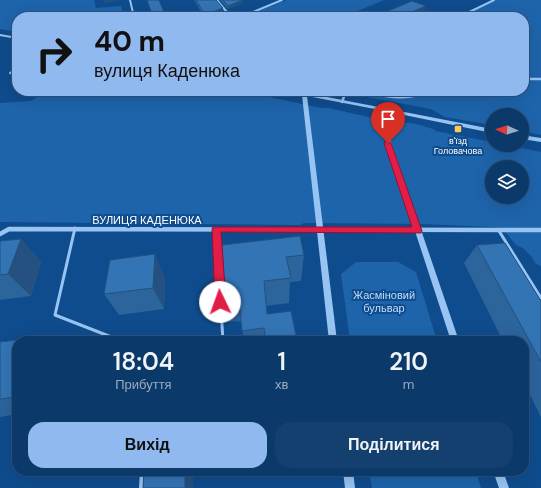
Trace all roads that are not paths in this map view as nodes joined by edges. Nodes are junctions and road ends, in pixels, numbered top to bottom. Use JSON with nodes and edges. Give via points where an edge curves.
{"nodes":[{"id":1,"x":130,"y":0,"type":"edge"},
{"id":2,"x":217,"y":0,"type":"edge"},
{"id":3,"x":282,"y":0,"type":"edge"},
{"id":4,"x":494,"y":0,"type":"edge"},
{"id":5,"x":133,"y":12,"type":"edge"},
{"id":6,"x":227,"y":12,"type":"edge"},
{"id":7,"x":253,"y":12,"type":"edge"},
{"id":8,"x":469,"y":12,"type":"edge"},
{"id":9,"x":0,"y":35,"type":"edge"},
{"id":10,"x":12,"y":37,"type":"edge"},
{"id":11,"x":529,"y":79,"type":"edge"},
{"id":12,"x":541,"y":79,"type":"edge"},
{"id":13,"x":304,"y":96,"type":"edge"},
{"id":14,"x":314,"y":96,"type":"edge"},
{"id":15,"x":344,"y":96,"type":"edge"},
{"id":16,"x":390,"y":96,"type":"edge"},
{"id":17,"x":418,"y":96,"type":"edge"},
{"id":18,"x":342,"y":102,"type":"junction"},
{"id":19,"x":377,"y":109,"type":"junction"},
{"id":20,"x":485,"y":130,"type":"edge"},
{"id":21,"x":529,"y":137,"type":"edge"},
{"id":22,"x":541,"y":140,"type":"edge"},
{"id":23,"x":75,"y":228,"type":"junction"},
{"id":24,"x":216,"y":229,"type":"junction"},
{"id":25,"x":541,"y":230,"type":"edge"},
{"id":26,"x":320,"y":231,"type":"junction"},
{"id":27,"x":418,"y":231,"type":"junction"},
{"id":28,"x":499,"y":231,"type":"junction"},
{"id":29,"x":0,"y":234,"type":"edge"},
{"id":30,"x":541,"y":298,"type":"edge"},
{"id":31,"x":109,"y":336,"type":"edge"},
{"id":32,"x":222,"y":336,"type":"edge"},
{"id":33,"x":332,"y":336,"type":"edge"},
{"id":34,"x":453,"y":336,"type":"edge"},
{"id":35,"x":142,"y":476,"type":"edge"},
{"id":36,"x":349,"y":476,"type":"edge"},
{"id":37,"x":500,"y":476,"type":"edge"},
{"id":38,"x":141,"y":488,"type":"edge"},
{"id":39,"x":350,"y":488,"type":"edge"},
{"id":40,"x":504,"y":488,"type":"edge"}],
"edges":[{"from":1,"to":5,"type":"street"},
{"from":2,"to":6,"type":"street"},
{"from":3,"to":7,"type":"street"},
{"from":4,"to":8,"type":"street"},
{"from":9,"to":10,"type":"street"},
{"from":11,"to":12,"type":"street"},
{"from":13,"to":26,"type":"street"},
{"from":14,"to":18,"type":"street"},
{"from":15,"to":18,"type":"street"},
{"from":16,"to":17,"type":"street"},
{"from":18,"to":19,"type":"street"},
{"from":19,"to":20,"type":"street"},
{"from":19,"to":27,"type":"street"},
{"from":21,"to":22,"type":"street"},
{"from":23,"to":24,"type":"street","name":"ВУЛИЦЯ КАДЕНЮКА"},
{"from":23,"to":29,"type":"street","name":"ВУЛИЦЯ КАДЕНЮКА","via":[[9,229]]},
{"from":23,"to":31,"type":"lane","via":[[55,315]]},
{"from":24,"to":26,"type":"street","name":"ВУЛИЦЯ КАДЕНЮКА"},
{"from":24,"to":32,"type":"lane"},
{"from":25,"to":28,"type":"street","name":"ВУЛИЦЯ КАДЕНЮКА"},
{"from":26,"to":27,"type":"street","name":"ВУЛИЦЯ КАДЕНЮКА"},
{"from":26,"to":33,"type":"street"},
{"from":27,"to":28,"type":"street","name":"ВУЛИЦЯ КАДЕНЮКА"},
{"from":27,"to":34,"type":"street"},
{"from":28,"to":30,"type":"lane"},
{"from":35,"to":38,"type":"lane"},
{"from":36,"to":39,"type":"street"},
{"from":37,"to":40,"type":"street"}]}
